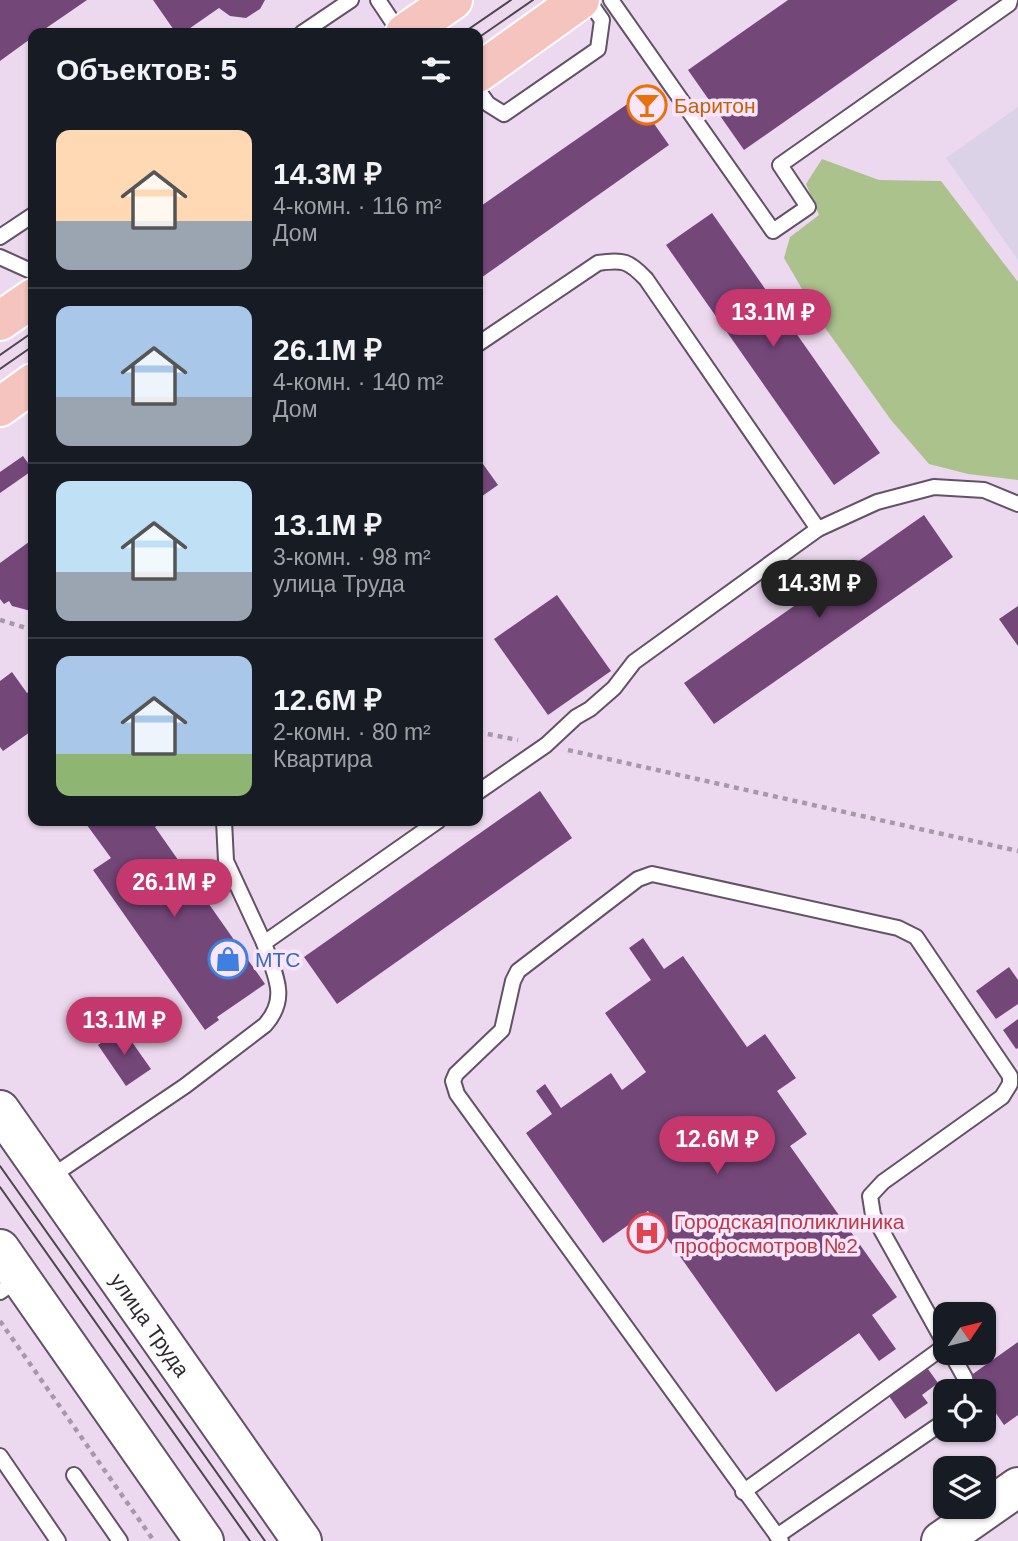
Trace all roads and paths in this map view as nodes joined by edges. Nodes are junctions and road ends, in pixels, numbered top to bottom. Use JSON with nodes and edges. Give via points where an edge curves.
{"nodes":[{"id":1,"x":351,"y":0,"type":"edge"},
{"id":2,"x":378,"y":0,"type":"edge"},
{"id":3,"x":453,"y":0,"type":"edge"},
{"id":4,"x":580,"y":0,"type":"edge"},
{"id":5,"x":588,"y":0,"type":"edge"},
{"id":6,"x":611,"y":0,"type":"edge"},
{"id":7,"x":1010,"y":0,"type":"edge"},
{"id":8,"x":309,"y":28,"type":"edge"},
{"id":9,"x":399,"y":28,"type":"edge"},
{"id":10,"x":411,"y":28,"type":"edge"},
{"id":11,"x":483,"y":69,"type":"edge"},
{"id":12,"x":483,"y":97,"type":"edge"},
{"id":13,"x":28,"y":218,"type":"edge"},
{"id":14,"x":0,"y":237,"type":"edge"},
{"id":15,"x":0,"y":257,"type":"edge"},
{"id":16,"x":28,"y":270,"type":"edge"},
{"id":17,"x":28,"y":301,"type":"edge"},
{"id":18,"x":0,"y":321,"type":"edge"},
{"id":19,"x":483,"y":341,"type":"edge"},
{"id":20,"x":28,"y":387,"type":"edge"},
{"id":21,"x":0,"y":407,"type":"edge"},
{"id":22,"x":1018,"y":504,"type":"edge"},
{"id":23,"x":818,"y":529,"type":"junction"},
{"id":24,"x":0,"y":620,"type":"edge"},
{"id":25,"x":28,"y":628,"type":"edge"},
{"id":26,"x":483,"y":734,"type":"edge"},
{"id":27,"x":545,"y":745,"type":"junction"},
{"id":28,"x":483,"y":788,"type":"edge"},
{"id":29,"x":224,"y":826,"type":"edge"},
{"id":30,"x":431,"y":826,"type":"edge"},
{"id":31,"x":1018,"y":851,"type":"edge"},
{"id":32,"x":264,"y":943,"type":"junction"},
{"id":33,"x":0,"y":1110,"type":"edge"},
{"id":34,"x":48,"y":1179,"type":"junction"},
{"id":35,"x":7,"y":1273,"type":"edge"},
{"id":36,"x":0,"y":1321,"type":"edge"},
{"id":37,"x":933,"y":1323,"type":"edge"},
{"id":38,"x":933,"y":1354,"type":"edge"},
{"id":39,"x":933,"y":1430,"type":"edge"},
{"id":40,"x":0,"y":1456,"type":"edge"},
{"id":41,"x":74,"y":1475,"type":"dead end"},
{"id":42,"x":1018,"y":1487,"type":"edge"},
{"id":43,"x":743,"y":1492,"type":"junction"},
{"id":44,"x":779,"y":1539,"type":"edge"},
{"id":45,"x":58,"y":1541,"type":"edge"},
{"id":46,"x":120,"y":1541,"type":"edge"},
{"id":47,"x":153,"y":1541,"type":"edge"},
{"id":48,"x":204,"y":1541,"type":"edge"},
{"id":49,"x":302,"y":1541,"type":"edge"},
{"id":50,"x":941,"y":1541,"type":"edge"}],
"edges":[{"from":1,"to":8,"type":"lane"},
{"from":2,"to":9,"type":"lane"},
{"from":3,"to":10,"type":"main road"},
{"from":4,"to":11,"type":"main road"},
{"from":5,"to":12,"type":"lane","via":[[602,20],[598,49],[504,114]]},
{"from":6,"to":7,"type":"lane","via":[[773,232],[808,207],[780,165]]},
{"from":13,"to":14,"type":"lane"},
{"from":15,"to":16,"type":"lane"},
{"from":17,"to":18,"type":"main road"},
{"from":19,"to":23,"type":"lane","via":[[598,263],[619,259],[634,266]]},
{"from":20,"to":21,"type":"main road"},
{"from":22,"to":23,"type":"lane","via":[[984,490],[934,487],[877,502]]},
{"from":23,"to":27,"type":"lane","via":[[634,662],[614,688]]},
{"from":24,"to":25,"type":"path"},
{"from":26,"to":27,"type":"path"},
{"from":27,"to":28,"type":"lane"},
{"from":27,"to":31,"type":"path"},
{"from":29,"to":32,"type":"lane","via":[[226,861]]},
{"from":30,"to":32,"type":"lane"},
{"from":32,"to":34,"type":"lane","via":[[280,1000],[265,1025]]},
{"from":33,"to":34,"type":"main road","name":"улица Труда"},
{"from":34,"to":49,"type":"main road","name":"улица Труда"},
{"from":35,"to":48,"type":"main road"},
{"from":36,"to":47,"type":"path"},
{"from":37,"to":43,"type":"lane","via":[[873,1215],[870,1196],[1003,1097],[1010,1084],[1007,1069],[923,945],[907,932],[660,874],[638,879],[518,971],[502,1030],[456,1074],[454,1088]]},
{"from":38,"to":43,"type":"lane"},
{"from":39,"to":44,"type":"lane"},
{"from":40,"to":45,"type":"lane"},
{"from":41,"to":46,"type":"lane"},
{"from":42,"to":50,"type":"main road"},
{"from":43,"to":44,"type":"lane"}]}
